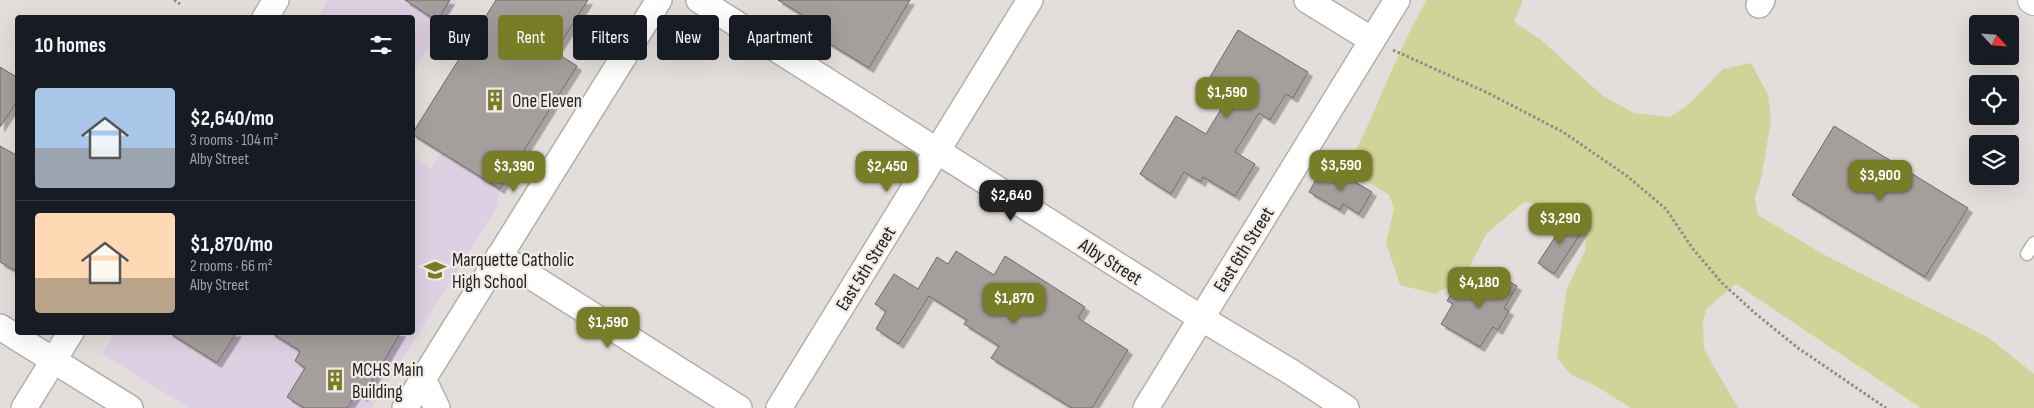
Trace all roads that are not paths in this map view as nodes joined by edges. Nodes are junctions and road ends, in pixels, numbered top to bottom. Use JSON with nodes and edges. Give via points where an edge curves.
{"nodes":[{"id":1,"x":276,"y":0,"type":"edge"},
{"id":2,"x":659,"y":0,"type":"edge"},
{"id":3,"x":699,"y":0,"type":"edge"},
{"id":4,"x":1030,"y":0,"type":"edge"},
{"id":5,"x":1307,"y":0,"type":"edge"},
{"id":6,"x":1397,"y":0,"type":"edge"},
{"id":7,"x":267,"y":15,"type":"edge"},
{"id":8,"x":1372,"y":40,"type":"junction"},
{"id":9,"x":937,"y":151,"type":"junction"},
{"id":10,"x":2034,"y":243,"type":"edge"},
{"id":11,"x":2027,"y":254,"type":"dead end"},
{"id":12,"x":499,"y":256,"type":"junction"},
{"id":13,"x":1200,"y":318,"type":"junction"},
{"id":14,"x":0,"y":327,"type":"edge"},
{"id":15,"x":69,"y":335,"type":"edge"},
{"id":16,"x":54,"y":360,"type":"junction"},
{"id":17,"x":423,"y":378,"type":"junction"},
{"id":18,"x":24,"y":408,"type":"edge"},
{"id":19,"x":130,"y":408,"type":"edge"},
{"id":20,"x":405,"y":408,"type":"edge"},
{"id":21,"x":437,"y":408,"type":"edge"},
{"id":22,"x":739,"y":408,"type":"edge"},
{"id":23,"x":779,"y":408,"type":"edge"},
{"id":24,"x":1146,"y":408,"type":"edge"},
{"id":25,"x":1346,"y":408,"type":"edge"}],
"edges":[{"from":1,"to":7,"type":"street"},
{"from":2,"to":12,"type":"street"},
{"from":3,"to":9,"type":"street","name":"Alby Street"},
{"from":4,"to":9,"type":"street","name":"East 5th Street"},
{"from":5,"to":8,"type":"street"},
{"from":6,"to":8,"type":"street","name":"East 6th Street"},
{"from":8,"to":13,"type":"street","name":"East 6th Street"},
{"from":9,"to":13,"type":"street","name":"Alby Street"},
{"from":9,"to":23,"type":"street","name":"East 5th Street"},
{"from":10,"to":11,"type":"lane"},
{"from":12,"to":17,"type":"street"},
{"from":12,"to":22,"type":"street"},
{"from":13,"to":24,"type":"street","name":"East 6th Street"},
{"from":13,"to":25,"type":"street","name":"Alby Street"},
{"from":14,"to":16,"type":"street"},
{"from":15,"to":16,"type":"street"},
{"from":16,"to":18,"type":"street"},
{"from":16,"to":19,"type":"street"},
{"from":17,"to":20,"type":"street"},
{"from":17,"to":21,"type":"street"}]}
